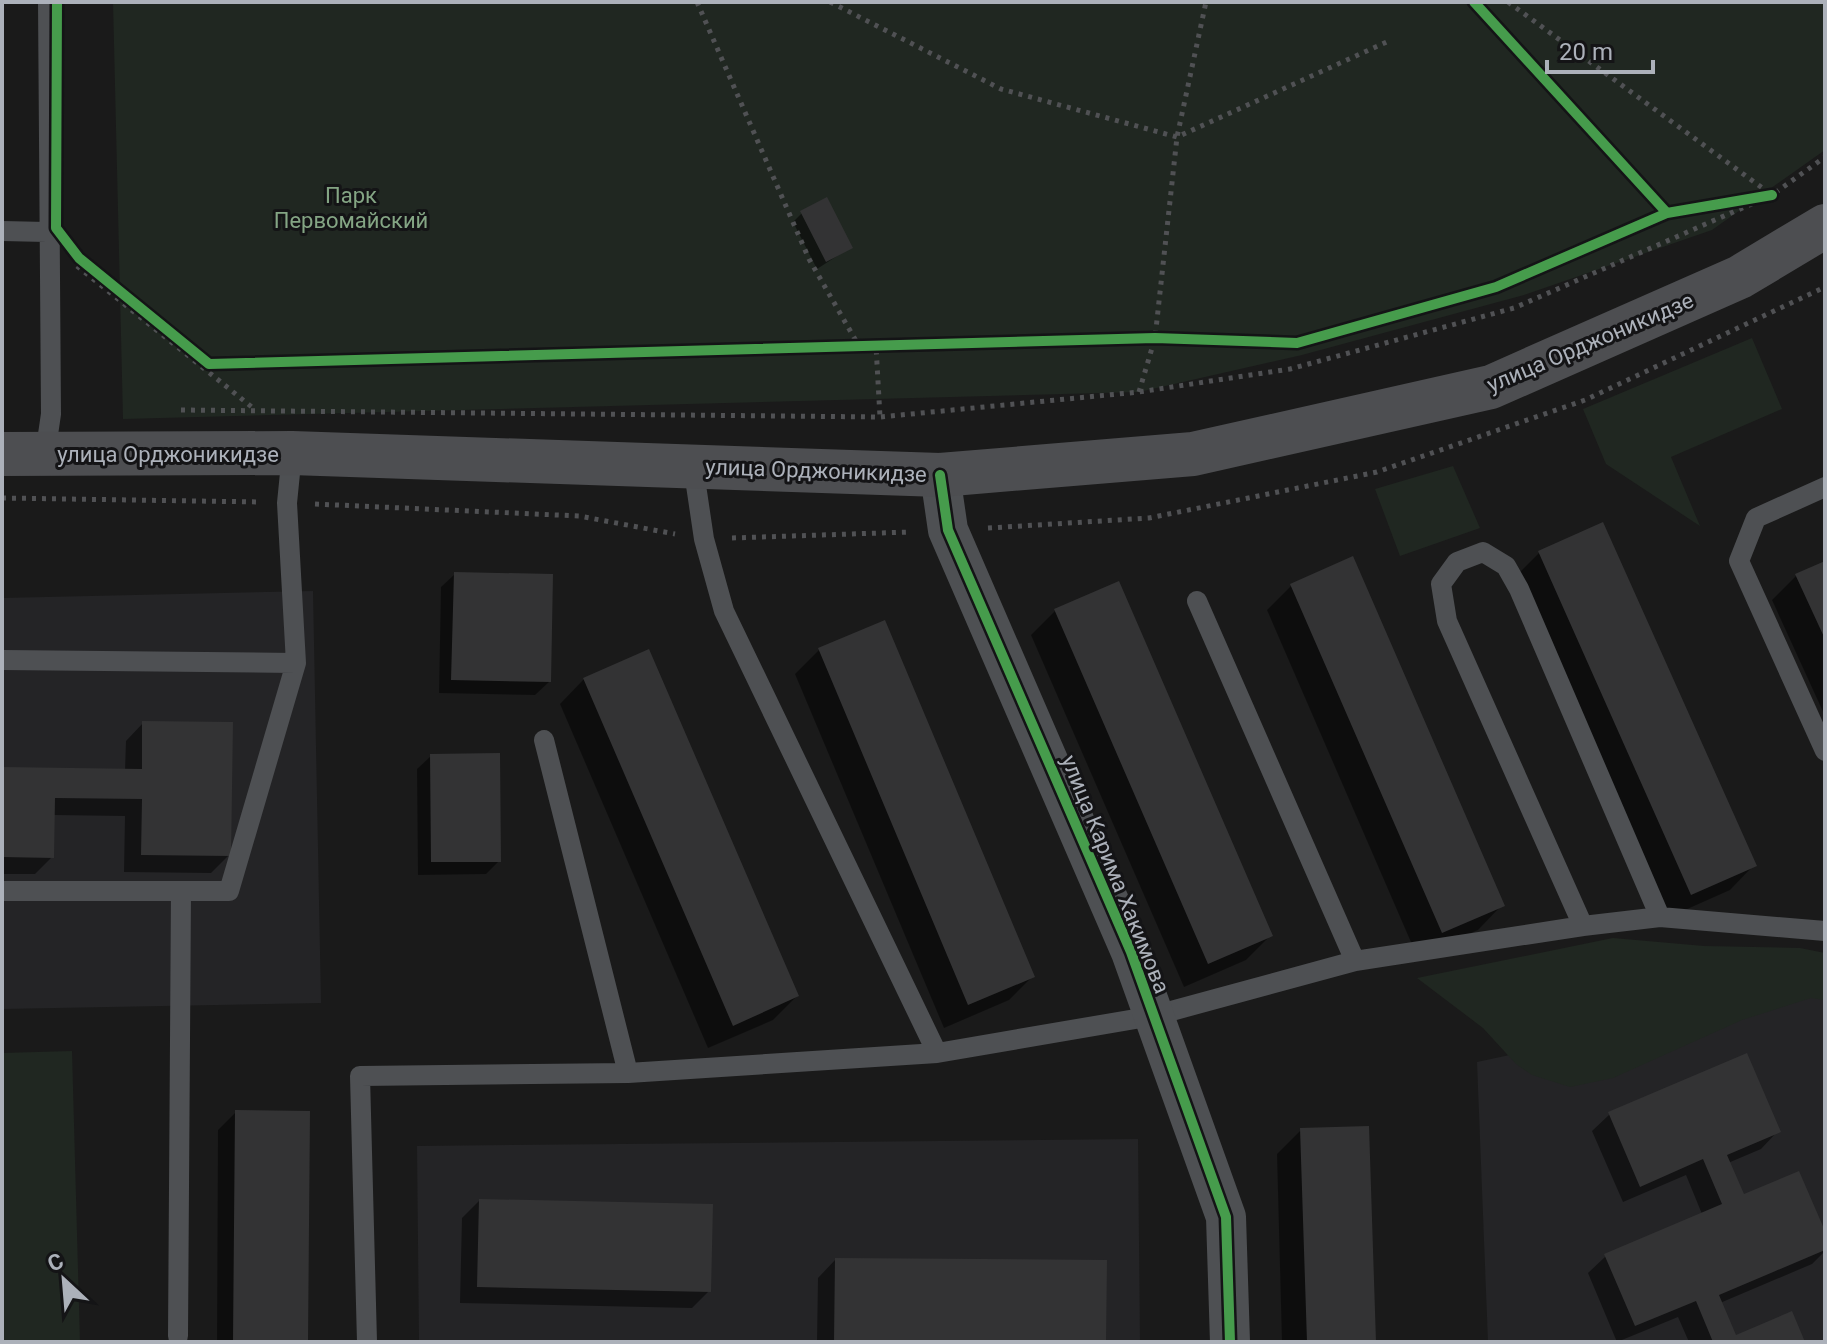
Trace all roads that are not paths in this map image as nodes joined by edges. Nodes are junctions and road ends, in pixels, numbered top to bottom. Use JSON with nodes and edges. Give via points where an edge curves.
{"nodes":[{"id":1,"x":48,"y":2,"type":"edge"},
{"id":2,"x":1825,"y":226,"type":"edge"},
{"id":3,"x":2,"y":231,"type":"edge"},
{"id":4,"x":47,"y":232,"type":"junction"},
{"id":5,"x":292,"y":453,"type":"junction"},
{"id":6,"x":2,"y":454,"type":"edge"},
{"id":7,"x":45,"y":455,"type":"junction"},
{"id":8,"x":693,"y":465,"type":"junction"},
{"id":9,"x":940,"y":475,"type":"junction"},
{"id":10,"x":1825,"y":487,"type":"edge"},
{"id":11,"x":1197,"y":601,"type":"dead end"},
{"id":12,"x":2,"y":660,"type":"edge"},
{"id":13,"x":296,"y":663,"type":"junction"},
{"id":14,"x":544,"y":740,"type":"dead end"},
{"id":15,"x":1825,"y":751,"type":"edge"},
{"id":16,"x":2,"y":891,"type":"edge"},
{"id":17,"x":181,"y":892,"type":"junction"},
{"id":18,"x":1660,"y":917,"type":"junction"},
{"id":19,"x":1583,"y":926,"type":"junction"},
{"id":20,"x":1825,"y":931,"type":"edge"},
{"id":21,"x":1355,"y":961,"type":"junction"},
{"id":22,"x":1153,"y":1016,"type":"junction"},
{"id":23,"x":937,"y":1053,"type":"junction"},
{"id":24,"x":628,"y":1073,"type":"junction"},
{"id":25,"x":178,"y":1336,"type":"dead end"},
{"id":26,"x":367,"y":1342,"type":"edge"},
{"id":27,"x":1230,"y":1342,"type":"edge"}],
"edges":[{"from":1,"to":4,"type":"lane"},
{"from":2,"to":9,"type":"main road","name":"улица Орджоникидзе","via":[[1740,277],[1491,387],[1193,454]]},
{"from":3,"to":4,"type":"lane"},
{"from":4,"to":7,"type":"lane","via":[[51,414]]},
{"from":5,"to":7,"type":"main road","name":"улица Орджоникидзе"},
{"from":5,"to":8,"type":"main road","name":"улица Орджоникидзе"},
{"from":5,"to":13,"type":"lane","via":[[287,503]]},
{"from":6,"to":7,"type":"main road","name":"улица Орджоникидзе"},
{"from":8,"to":9,"type":"main road","name":"улица Орджоникидзе"},
{"from":8,"to":23,"type":"lane","via":[[704,539],[724,611]]},
{"from":9,"to":22,"type":"street","name":"улица Карима Хакимова","via":[[948,530],[1131,952]]},
{"from":10,"to":15,"type":"lane","via":[[1756,518],[1739,561]]},
{"from":11,"to":21,"type":"lane"},
{"from":12,"to":13,"type":"lane"},
{"from":13,"to":17,"type":"lane","via":[[229,891]]},
{"from":14,"to":24,"type":"lane"},
{"from":16,"to":17,"type":"lane"},
{"from":17,"to":25,"type":"lane"},
{"from":18,"to":19,"type":"lane"},
{"from":18,"to":19,"type":"lane","via":[[1519,589],[1506,566],[1483,552],[1457,562],[1441,584],[1447,621]]},
{"from":18,"to":20,"type":"lane"},
{"from":19,"to":21,"type":"lane"},
{"from":21,"to":22,"type":"lane"},
{"from":22,"to":23,"type":"lane"},
{"from":22,"to":27,"type":"street","name":"улица Карима Хакимова","via":[[1226,1217]]},
{"from":23,"to":24,"type":"lane"},
{"from":24,"to":26,"type":"lane","via":[[360,1076]]}]}
